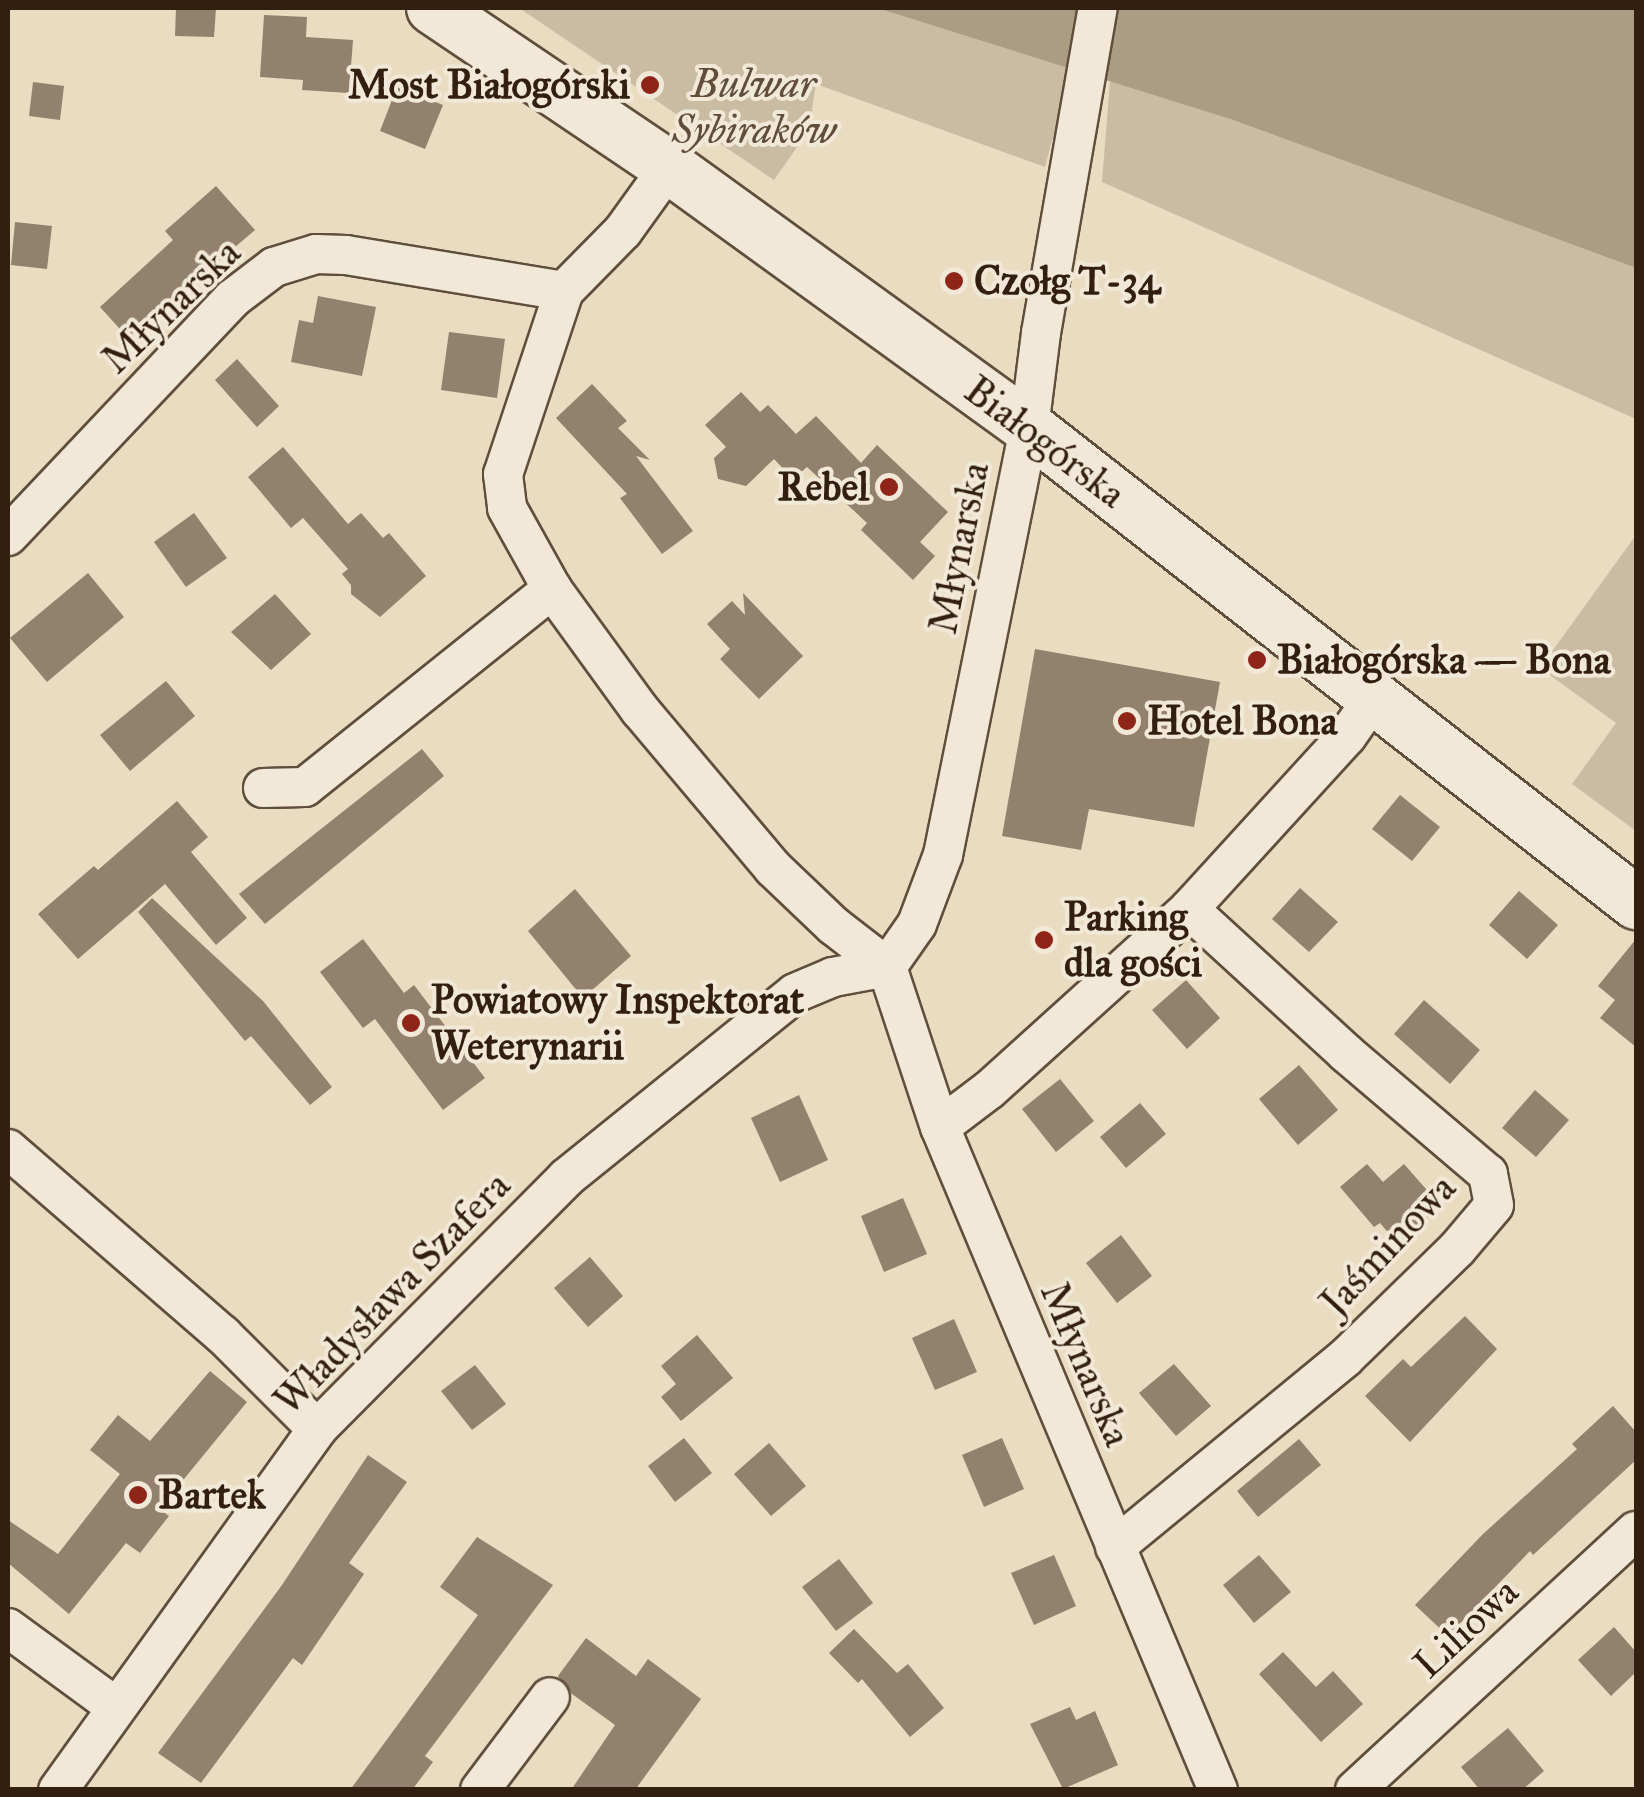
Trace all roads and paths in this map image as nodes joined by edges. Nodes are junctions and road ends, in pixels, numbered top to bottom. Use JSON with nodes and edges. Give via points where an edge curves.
{"nodes":[{"id":1,"x":433,"y":8,"type":"edge"},
{"id":2,"x":1098,"y":8,"type":"edge"},
{"id":3,"x":669,"y":167,"type":"junction"},
{"id":4,"x":564,"y":290,"type":"junction"},
{"id":5,"x":1029,"y":428,"type":"junction"},
{"id":6,"x":8,"y":536,"type":"edge"},
{"id":7,"x":552,"y":589,"type":"junction"},
{"id":8,"x":1375,"y":696,"type":"junction"},
{"id":9,"x":263,"y":788,"type":"dead end"},
{"id":10,"x":1636,"y":903,"type":"edge"},
{"id":11,"x":1189,"y":909,"type":"junction"},
{"id":12,"x":887,"y":967,"type":"junction"},
{"id":13,"x":940,"y":1127,"type":"junction"},
{"id":14,"x":8,"y":1149,"type":"edge"},
{"id":15,"x":317,"y":1430,"type":"junction"},
{"id":16,"x":1636,"y":1530,"type":"edge"},
{"id":17,"x":1116,"y":1547,"type":"junction"},
{"id":18,"x":8,"y":1628,"type":"edge"},
{"id":19,"x":550,"y":1697,"type":"dead end"},
{"id":20,"x":116,"y":1708,"type":"junction"},
{"id":21,"x":58,"y":1790,"type":"edge"},
{"id":22,"x":480,"y":1790,"type":"edge"},
{"id":23,"x":1218,"y":1790,"type":"edge"},
{"id":24,"x":1355,"y":1790,"type":"edge"}],
"edges":[{"from":1,"to":3,"type":"street","name":"Białogórska"},
{"from":2,"to":5,"type":"street","name":"Młynarska"},
{"from":3,"to":4,"type":"street","via":[[622,231]]},
{"from":3,"to":5,"type":"street","name":"Białogórska"},
{"from":4,"to":6,"type":"street","name":"Młynarska","via":[[346,256],[316,254],[274,267],[232,299]]},
{"from":4,"to":7,"type":"street","via":[[503,474],[507,508]]},
{"from":5,"to":8,"type":"street","name":"Białogórska"},
{"from":5,"to":12,"type":"street","name":"Młynarska","via":[[943,855],[918,924]]},
{"from":7,"to":9,"type":"street","via":[[305,787]]},
{"from":7,"to":12,"type":"street","via":[[640,710],[773,868]]},
{"from":8,"to":10,"type":"street","name":"Białogórska"},
{"from":8,"to":11,"type":"street","via":[[1347,736]]},
{"from":11,"to":13,"type":"street"},
{"from":11,"to":17,"type":"street","name":"Jaśminowa","via":[[1488,1174],[1494,1205],[1345,1358]]},
{"from":12,"to":13,"type":"street","name":"Młynarska"},
{"from":12,"to":15,"type":"street","name":"Władysława Szafera","via":[[833,977],[795,993],[566,1178]]},
{"from":13,"to":17,"type":"street","name":"Młynarska"},
{"from":14,"to":15,"type":"street","via":[[223,1335]]},
{"from":15,"to":20,"type":"street","name":"Władysława Szafera"},
{"from":16,"to":24,"type":"street","name":"Liliowa"},
{"from":17,"to":23,"type":"street","name":"Młynarska"},
{"from":18,"to":20,"type":"street"},
{"from":19,"to":22,"type":"street"},
{"from":20,"to":21,"type":"street","name":"Władysława Szafera"}]}
